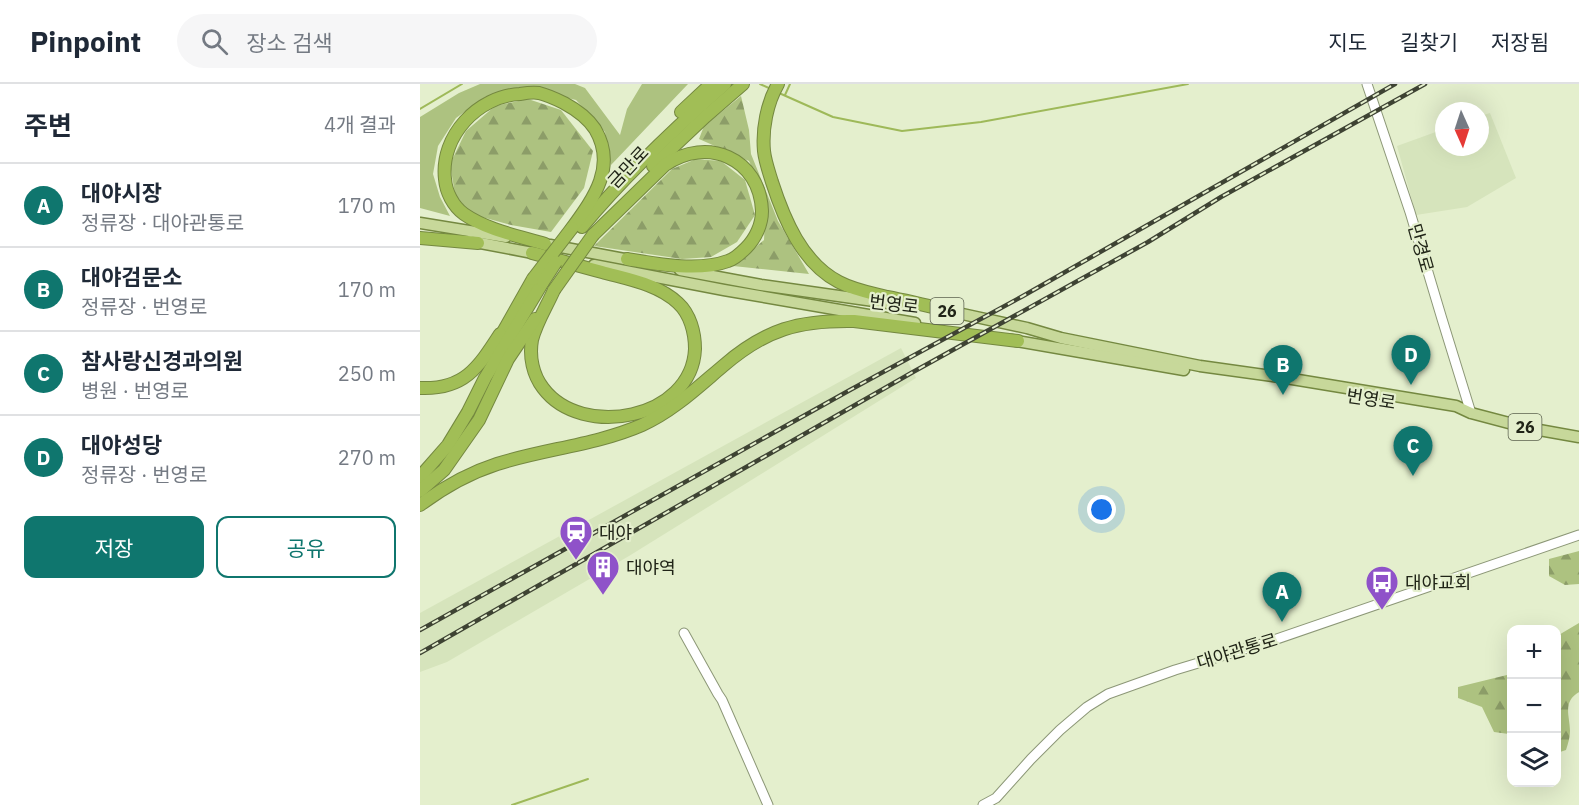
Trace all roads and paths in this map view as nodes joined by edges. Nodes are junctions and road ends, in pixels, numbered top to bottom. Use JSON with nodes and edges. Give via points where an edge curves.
{"nodes":[{"id":1,"x":711,"y":84,"type":"edge"},
{"id":2,"x":725,"y":84,"type":"edge"},
{"id":3,"x":743,"y":84,"type":"edge"},
{"id":4,"x":778,"y":84,"type":"edge"},
{"id":5,"x":1367,"y":84,"type":"edge"},
{"id":6,"x":695,"y":112,"type":"junction"},
{"id":7,"x":420,"y":223,"type":"edge"},
{"id":8,"x":575,"y":230,"type":"junction"},
{"id":9,"x":420,"y":232,"type":"edge"},
{"id":10,"x":593,"y":235,"type":"junction"},
{"id":11,"x":420,"y":238,"type":"edge"},
{"id":12,"x":478,"y":243,"type":"junction"},
{"id":13,"x":545,"y":244,"type":"junction"},
{"id":14,"x":532,"y":253,"type":"junction"},
{"id":15,"x":627,"y":259,"type":"junction"},
{"id":16,"x":538,"y":280,"type":"junction"},
{"id":17,"x":555,"y":290,"type":"junction"},
{"id":18,"x":515,"y":310,"type":"junction"},
{"id":19,"x":950,"y":311,"type":"junction"},
{"id":20,"x":1018,"y":341,"type":"junction"},
{"id":21,"x":420,"y":388,"type":"edge"},
{"id":22,"x":471,"y":406,"type":"junction"},
{"id":23,"x":1472,"y":413,"type":"junction"},
{"id":24,"x":1579,"y":437,"type":"edge"},
{"id":25,"x":420,"y":477,"type":"edge"},
{"id":26,"x":420,"y":491,"type":"edge"},
{"id":27,"x":420,"y":505,"type":"edge"},
{"id":28,"x":1579,"y":535,"type":"edge"},
{"id":29,"x":995,"y":801,"type":"edge"},
{"id":30,"x":763,"y":805,"type":"edge"},
{"id":31,"x":768,"y":805,"type":"edge"},
{"id":32,"x":983,"y":805,"type":"edge"}],
"edges":[{"from":1,"to":6,"type":"highway"},
{"from":2,"to":6,"type":"highway","name":"금만로"},
{"from":3,"to":6,"type":"highway","name":"금만로"},
{"from":4,"to":19,"type":"highway","via":[[769,107],[764,151],[777,198],[802,248],[837,281],[854,289]]},
{"from":5,"to":23,"type":"main road","name":"만경로"},
{"from":6,"to":8,"type":"highway","name":"금만로"},
{"from":6,"to":10,"type":"highway","name":"금만로"},
{"from":7,"to":13,"type":"main road","name":"번영로","number":"26"},
{"from":8,"to":13,"type":"highway","via":[[594,196],[604,166],[600,138],[590,122],[567,104],[537,93],[510,94],[488,102],[468,117],[453,136],[445,157],[446,189],[462,213],[481,224]]},
{"from":8,"to":16,"type":"highway","name":"금만로","bridge":true},
{"from":9,"to":12,"type":"main road","name":"번영로","number":"26"},
{"from":10,"to":15,"type":"highway","via":[[673,159],[695,152],[712,152],[744,166],[753,177],[762,217],[751,243],[740,254],[708,266]]},
{"from":10,"to":17,"type":"highway","name":"금만로","bridge":true},
{"from":11,"to":12,"type":"highway"},
{"from":12,"to":14,"type":"main road","name":"번영로","number":"26"},
{"from":13,"to":15,"type":"main road","name":"번영로","number":"26"},
{"from":14,"to":17,"type":"highway","via":[[653,287],[678,302],[691,322],[695,344],[686,380],[663,402],[627,416],[593,417],[560,404],[538,381],[531,354],[532,340]]},
{"from":14,"to":20,"type":"main road","name":"번영로","number":"26"},
{"from":15,"to":19,"type":"main road","name":"번영로","number":"26","via":[[761,285]]},
{"from":16,"to":18,"type":"highway"},
{"from":16,"to":22,"type":"highway"},
{"from":17,"to":26,"type":"highway","via":[[508,359],[479,420],[444,470]]},
{"from":18,"to":21,"type":"highway","via":[[477,366],[465,377],[437,389]]},
{"from":18,"to":22,"type":"highway"},
{"from":19,"to":23,"type":"main road","name":"번영로","number":"26","via":[[1200,366],[1456,406]]},
{"from":20,"to":23,"type":"main road","name":"번영로","number":"26"},
{"from":20,"to":27,"type":"highway","via":[[854,321],[805,323],[747,347],[674,407],[643,424],[585,444],[475,472]]},
{"from":22,"to":25,"type":"highway","via":[[448,445]]},
{"from":23,"to":24,"type":"main road","name":"번영로","number":"26"},
{"from":28,"to":29,"type":"main road","name":"대야관통로","via":[[1108,694],[1060,730]]},
{"from":29,"to":32,"type":"main road","name":"대야관통로"},
{"from":30,"to":31,"type":"main road","via":[[682,634],[722,700]]}]}
